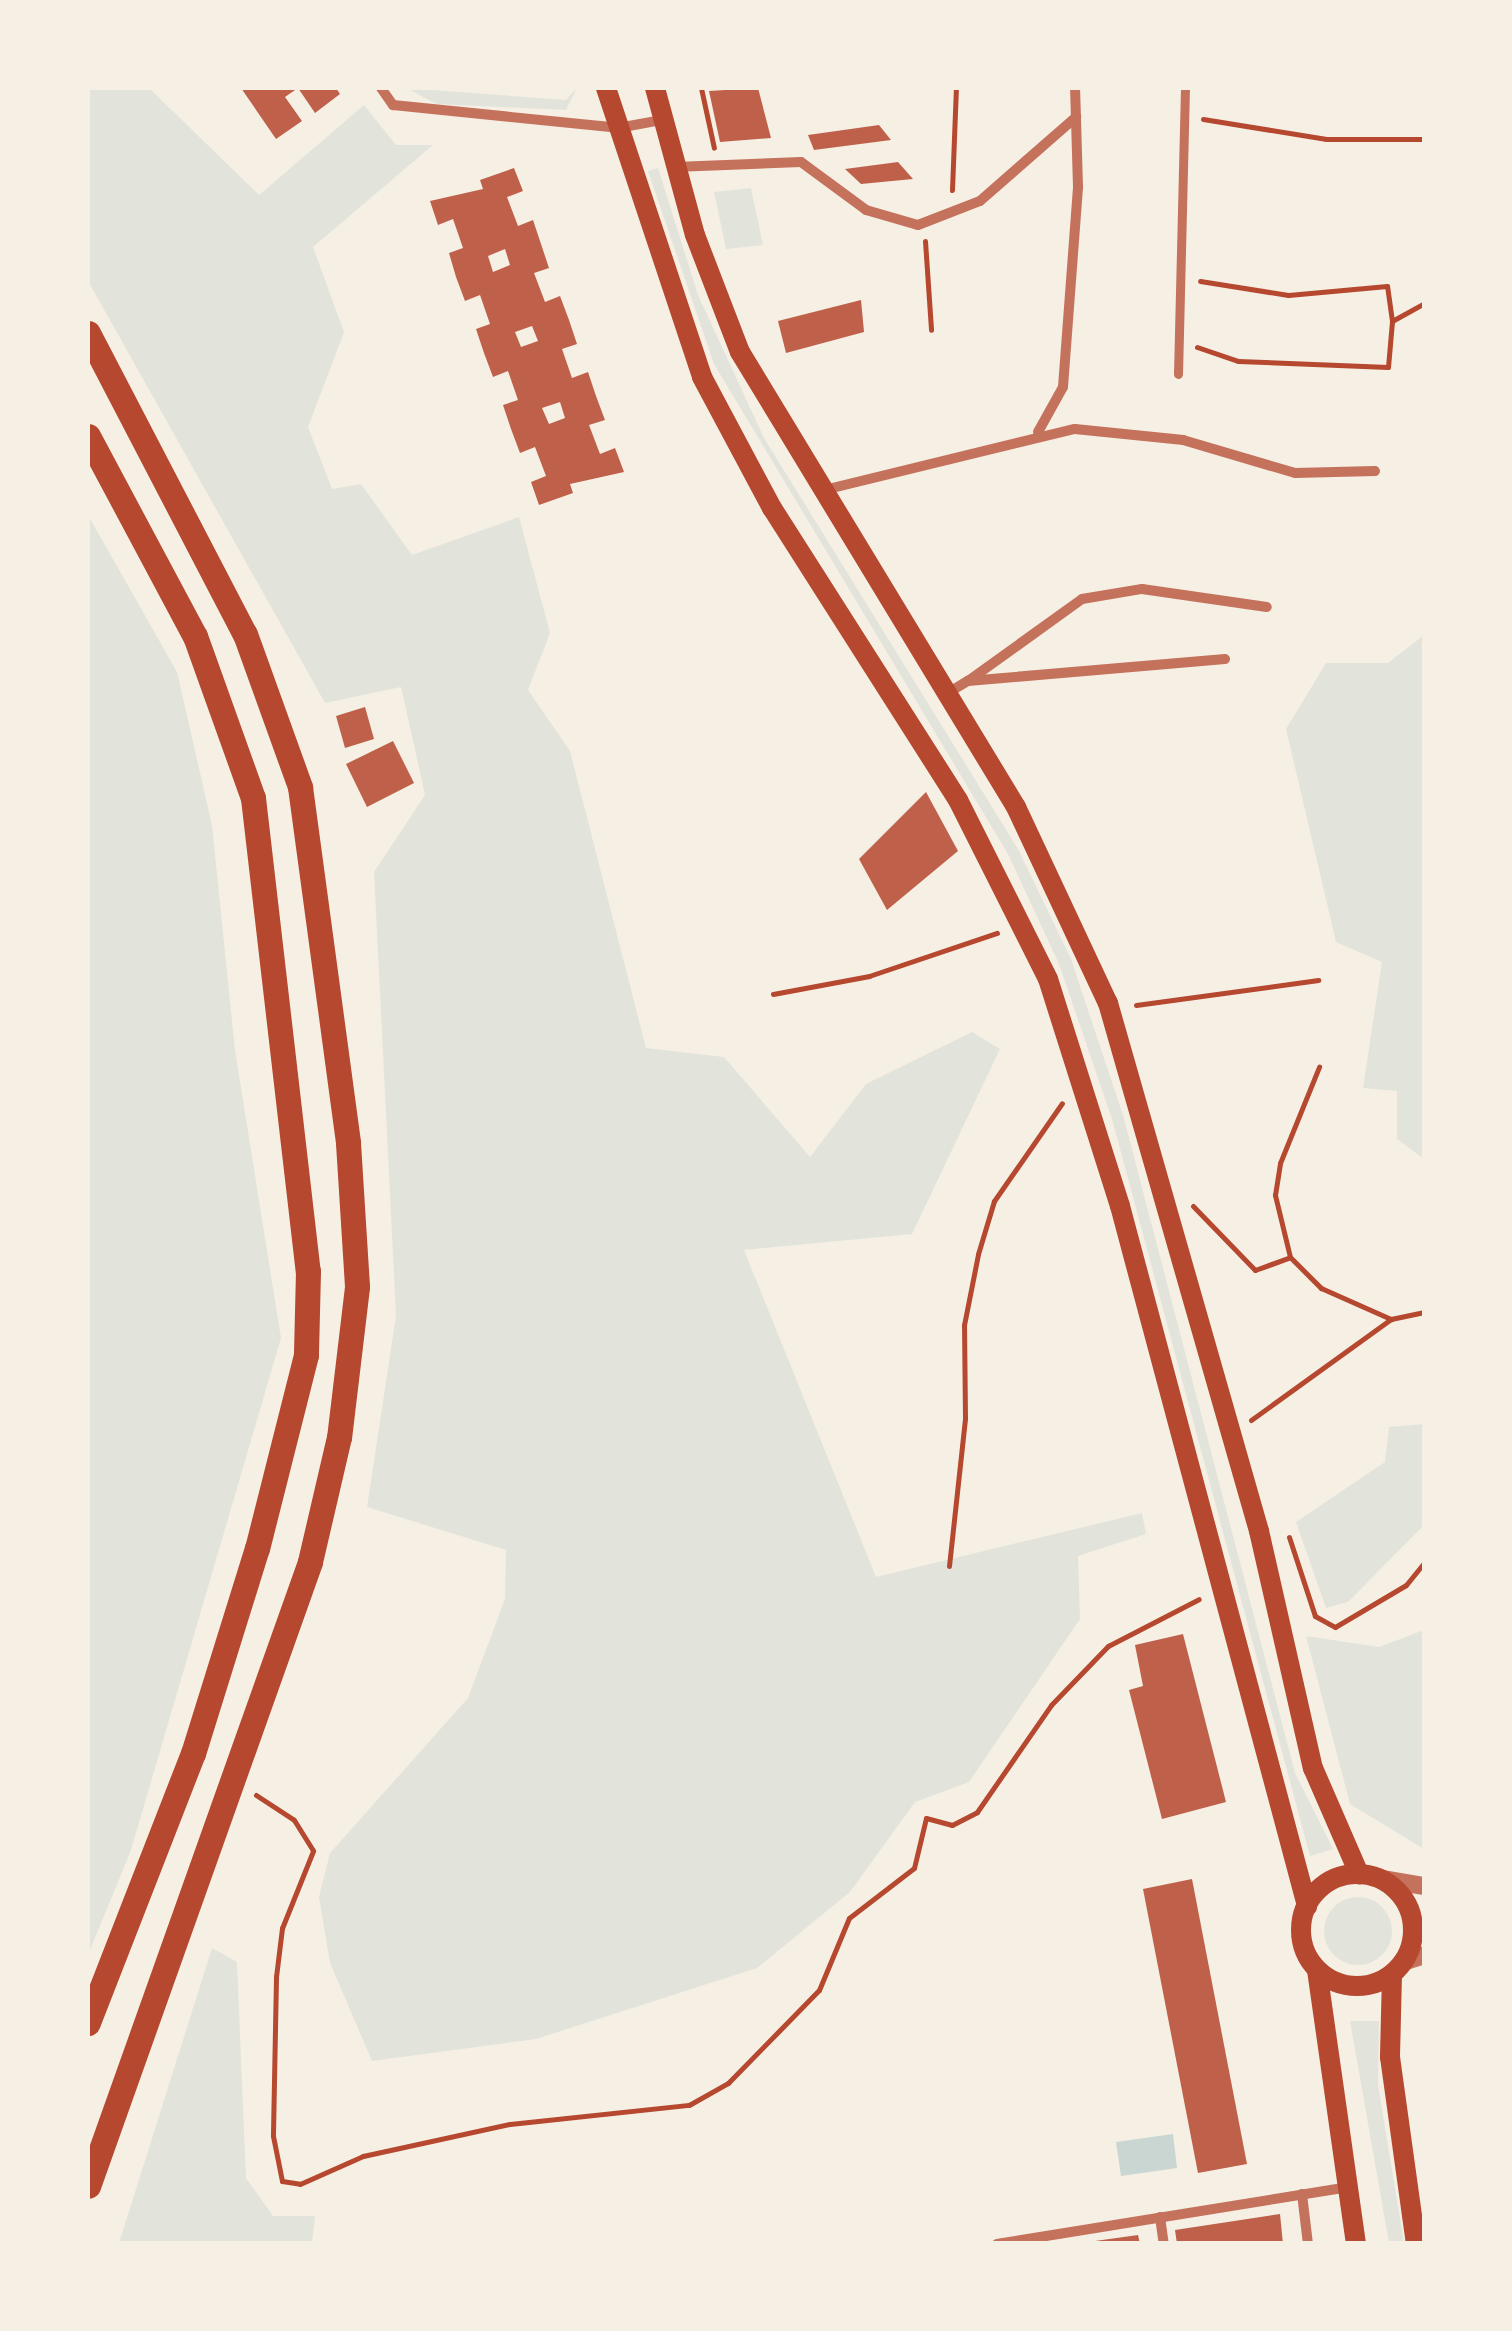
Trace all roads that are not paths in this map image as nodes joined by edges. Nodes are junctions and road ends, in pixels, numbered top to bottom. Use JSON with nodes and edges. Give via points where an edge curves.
{"nodes":[{"id":1,"x":381,"y":88,"type":"edge"},
{"id":2,"x":606,"y":88,"type":"edge"},
{"id":3,"x":655,"y":88,"type":"edge"},
{"id":4,"x":1075,"y":88,"type":"edge"},
{"id":5,"x":1185,"y":88,"type":"edge"},
{"id":6,"x":1076,"y":117,"type":"junction"},
{"id":7,"x":662,"y":120,"type":"junction"},
{"id":8,"x":618,"y":128,"type":"junction"},
{"id":9,"x":674,"y":167,"type":"junction"},
{"id":10,"x":88,"y":333,"type":"edge"},
{"id":11,"x":1178,"y":374,"type":"dead end"},
{"id":12,"x":1038,"y":432,"type":"junction"},
{"id":13,"x":88,"y":436,"type":"edge"},
{"id":14,"x":1375,"y":471,"type":"dead end"},
{"id":15,"x":818,"y":491,"type":"junction"},
{"id":16,"x":1267,"y":607,"type":"dead end"},
{"id":17,"x":1225,"y":660,"type":"dead end"},
{"id":18,"x":968,"y":681,"type":"junction"},
{"id":19,"x":945,"y":695,"type":"junction"},
{"id":20,"x":1358,"y":1874,"type":"junction"},
{"id":21,"x":1382,"y":1879,"type":"junction"},
{"id":22,"x":1424,"y":1886,"type":"edge"},
{"id":23,"x":1307,"y":1906,"type":"junction"},
{"id":24,"x":1424,"y":1955,"type":"edge"},
{"id":25,"x":1398,"y":1968,"type":"junction"},
{"id":26,"x":1317,"y":1970,"type":"junction"},
{"id":27,"x":88,"y":2023,"type":"edge"},
{"id":28,"x":90,"y":2171,"type":"edge"},
{"id":29,"x":1347,"y":2187,"type":"junction"},
{"id":30,"x":1302,"y":2194,"type":"junction"},
{"id":31,"x":1160,"y":2218,"type":"junction"},
{"id":32,"x":1037,"y":2240,"type":"edge"},
{"id":33,"x":997,"y":2244,"type":"edge"},
{"id":34,"x":1164,"y":2244,"type":"edge"},
{"id":35,"x":1308,"y":2244,"type":"edge"},
{"id":36,"x":1356,"y":2244,"type":"edge"},
{"id":37,"x":1416,"y":2244,"type":"edge"}],
"edges":[{"from":1,"to":8,"type":"street","via":[[393,105]]},
{"from":2,"to":8,"type":"main road"},
{"from":3,"to":7,"type":"main road"},
{"from":4,"to":6,"type":"street"},
{"from":5,"to":11,"type":"street","via":[[1187,279]]},
{"from":6,"to":9,"type":"street","via":[[1031,164],[955,213],[918,225],[866,210],[801,162]]},
{"from":6,"to":12,"type":"street","via":[[1063,387]]},
{"from":7,"to":8,"type":"street"},
{"from":7,"to":9,"type":"main road"},
{"from":8,"to":23,"type":"main road","via":[[702,378],[772,508],[958,800],[1024,926],[1079,1080]]},
{"from":9,"to":15,"type":"main road","via":[[740,352]]},
{"from":10,"to":28,"type":"main road","via":[[274,704],[316,882],[348,1142],[357,1287],[339,1437],[310,1562],[237,1782]]},
{"from":12,"to":14,"type":"street","via":[[1183,440],[1295,473]]},
{"from":12,"to":15,"type":"street"},
{"from":13,"to":27,"type":"main road","via":[[194,636],[254,798],[308,1272],[306,1355],[193,1754]]},
{"from":15,"to":19,"type":"main road"},
{"from":16,"to":18,"type":"street","via":[[1142,589],[1082,599]]},
{"from":17,"to":18,"type":"street"},
{"from":18,"to":19,"type":"street"},
{"from":19,"to":20,"type":"main road","via":[[1016,807],[1108,1002],[1258,1531],[1313,1768]]},
{"from":20,"to":21,"type":"main road"},
{"from":20,"to":23,"type":"main road","via":[[1328,1882]]},
{"from":21,"to":22,"type":"street"},
{"from":21,"to":25,"type":"main road","via":[[1412,1916]]},
{"from":23,"to":26,"type":"main road","via":[[1302,1940]]},
{"from":24,"to":25,"type":"street"},
{"from":25,"to":26,"type":"main road","via":[[1362,1986]]},
{"from":25,"to":37,"type":"main road","via":[[1390,2057]]},
{"from":26,"to":29,"type":"main road"},
{"from":29,"to":30,"type":"street"},
{"from":29,"to":36,"type":"main road"},
{"from":30,"to":31,"type":"street"},
{"from":30,"to":35,"type":"street"},
{"from":31,"to":32,"type":"street"},
{"from":31,"to":34,"type":"street"},
{"from":32,"to":33,"type":"street"}]}
